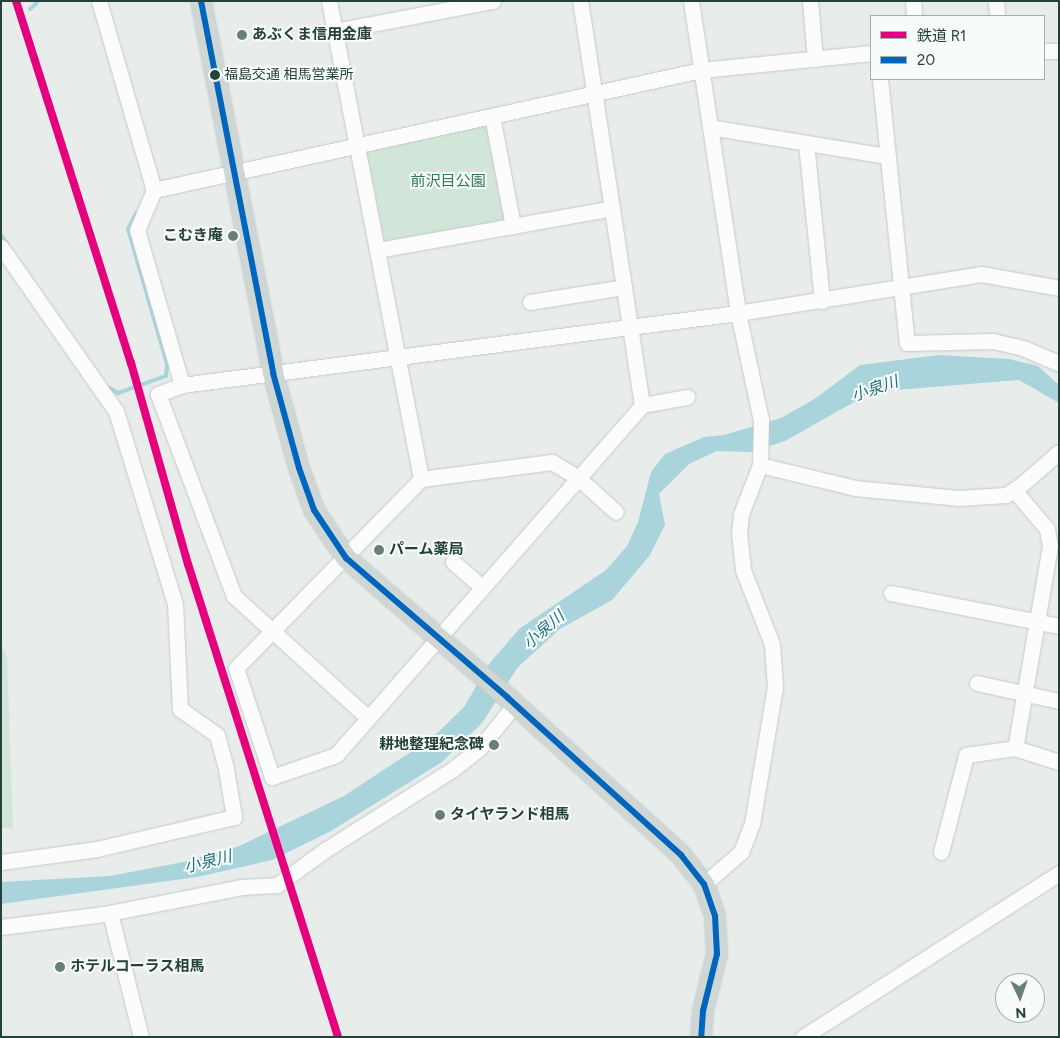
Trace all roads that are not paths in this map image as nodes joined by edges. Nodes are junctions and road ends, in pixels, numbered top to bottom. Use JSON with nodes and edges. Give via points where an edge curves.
{"nodes":[{"id":1,"x":99,"y":1,"type":"edge"},
{"id":2,"x":201,"y":1,"type":"edge"},
{"id":3,"x":329,"y":1,"type":"edge"},
{"id":4,"x":493,"y":1,"type":"edge"},
{"id":5,"x":580,"y":1,"type":"edge"},
{"id":6,"x":691,"y":1,"type":"edge"},
{"id":7,"x":810,"y":1,"type":"edge"},
{"id":8,"x":913,"y":1,"type":"edge"},
{"id":9,"x":996,"y":1,"type":"edge"},
{"id":10,"x":914,"y":15,"type":"edge"},
{"id":11,"x":997,"y":15,"type":"edge"},
{"id":12,"x":335,"y":31,"type":"junction"},
{"id":13,"x":1045,"y":51,"type":"edge"},
{"id":14,"x":1059,"y":51,"type":"edge"},
{"id":15,"x":870,"y":53,"type":"edge"},
{"id":16,"x":815,"y":59,"type":"junction"},
{"id":17,"x":701,"y":70,"type":"junction"},
{"id":18,"x":880,"y":80,"type":"edge"},
{"id":19,"x":594,"y":94,"type":"junction"},
{"id":20,"x":492,"y":116,"type":"junction"},
{"id":21,"x":710,"y":127,"type":"junction"},
{"id":22,"x":806,"y":143,"type":"junction"},
{"id":23,"x":358,"y":145,"type":"junction"},
{"id":24,"x":888,"y":156,"type":"junction"},
{"id":25,"x":234,"y":171,"type":"junction"},
{"id":26,"x":154,"y":190,"type":"junction"},
{"id":27,"x":612,"y":208,"type":"junction"},
{"id":28,"x":513,"y":226,"type":"junction"},
{"id":29,"x":1,"y":247,"type":"edge"},
{"id":30,"x":377,"y":250,"type":"junction"},
{"id":31,"x":624,"y":287,"type":"junction"},
{"id":32,"x":1059,"y":288,"type":"edge"},
{"id":33,"x":901,"y":289,"type":"junction"},
{"id":34,"x":822,"y":301,"type":"junction"},
{"id":35,"x":530,"y":302,"type":"dead end"},
{"id":36,"x":738,"y":313,"type":"junction"},
{"id":37,"x":630,"y":326,"type":"junction"},
{"id":38,"x":398,"y":358,"type":"junction"},
{"id":39,"x":1059,"y":362,"type":"edge"},
{"id":40,"x":273,"y":373,"type":"junction"},
{"id":41,"x":182,"y":385,"type":"junction"},
{"id":42,"x":687,"y":397,"type":"dead end"},
{"id":43,"x":642,"y":405,"type":"junction"},
{"id":44,"x":1059,"y":452,"type":"edge"},
{"id":45,"x":761,"y":462,"type":"junction"},
{"id":46,"x":577,"y":477,"type":"junction"},
{"id":47,"x":421,"y":479,"type":"junction"},
{"id":48,"x":1014,"y":490,"type":"junction"},
{"id":49,"x":616,"y":512,"type":"dead end"},
{"id":50,"x":346,"y":558,"type":"junction"},
{"id":51,"x":453,"y":562,"type":"dead end"},
{"id":52,"x":482,"y":587,"type":"junction"},
{"id":53,"x":891,"y":593,"type":"dead end"},
{"id":54,"x":1039,"y":621,"type":"junction"},
{"id":55,"x":1059,"y":626,"type":"edge"},
{"id":56,"x":271,"y":632,"type":"junction"},
{"id":57,"x":437,"y":639,"type":"junction"},
{"id":58,"x":977,"y":683,"type":"dead end"},
{"id":59,"x":1025,"y":694,"type":"junction"},
{"id":60,"x":511,"y":701,"type":"junction"},
{"id":61,"x":1059,"y":701,"type":"edge"},
{"id":62,"x":367,"y":718,"type":"junction"},
{"id":63,"x":1014,"y":748,"type":"junction"},
{"id":64,"x":1059,"y":762,"type":"edge"},
{"id":65,"x":941,"y":852,"type":"dead end"},
{"id":66,"x":1,"y":862,"type":"edge"},
{"id":67,"x":1059,"y":873,"type":"edge"},
{"id":68,"x":704,"y":884,"type":"junction"},
{"id":69,"x":110,"y":913,"type":"junction"},
{"id":70,"x":1,"y":927,"type":"edge"},
{"id":71,"x":141,"y":1037,"type":"edge"},
{"id":72,"x":701,"y":1037,"type":"edge"},
{"id":73,"x":803,"y":1037,"type":"edge"}],
"edges":[{"from":1,"to":26,"type":"street"},
{"from":2,"to":25,"type":"main road"},
{"from":3,"to":12,"type":"street"},
{"from":4,"to":12,"type":"street"},
{"from":5,"to":19,"type":"street"},
{"from":6,"to":17,"type":"street"},
{"from":7,"to":16,"type":"street"},
{"from":8,"to":10,"type":"street"},
{"from":9,"to":11,"type":"street"},
{"from":12,"to":23,"type":"street"},
{"from":13,"to":14,"type":"street"},
{"from":15,"to":16,"type":"street"},
{"from":16,"to":17,"type":"street"},
{"from":17,"to":19,"type":"street"},
{"from":17,"to":21,"type":"street"},
{"from":18,"to":24,"type":"street"},
{"from":19,"to":20,"type":"street"},
{"from":19,"to":27,"type":"street"},
{"from":20,"to":23,"type":"street"},
{"from":20,"to":28,"type":"street"},
{"from":21,"to":22,"type":"street"},
{"from":21,"to":36,"type":"street"},
{"from":22,"to":24,"type":"street"},
{"from":22,"to":34,"type":"street"},
{"from":23,"to":25,"type":"street"},
{"from":23,"to":30,"type":"street"},
{"from":24,"to":33,"type":"street"},
{"from":25,"to":26,"type":"street"},
{"from":25,"to":40,"type":"main road"},
{"from":26,"to":41,"type":"street","via":[[137,230]]},
{"from":27,"to":28,"type":"street"},
{"from":27,"to":31,"type":"street"},
{"from":28,"to":30,"type":"street"},
{"from":29,"to":66,"type":"street","via":[[116,411],[175,604],[180,709],[217,735],[234,817],[97,849]]},
{"from":30,"to":38,"type":"street"},
{"from":31,"to":35,"type":"street"},
{"from":31,"to":37,"type":"street"},
{"from":32,"to":33,"type":"street","via":[[981,274]]},
{"from":33,"to":34,"type":"street"},
{"from":33,"to":39,"type":"street","via":[[906,343],[993,342],[1023,348]]},
{"from":34,"to":36,"type":"street"},
{"from":36,"to":37,"type":"street"},
{"from":36,"to":45,"type":"street","via":[[761,420]]},
{"from":37,"to":38,"type":"street"},
{"from":37,"to":43,"type":"street"},
{"from":38,"to":40,"type":"street"},
{"from":38,"to":47,"type":"street"},
{"from":40,"to":41,"type":"street"},
{"from":40,"to":50,"type":"main road","via":[[314,510]]},
{"from":41,"to":56,"type":"street","via":[[158,394],[234,596]]},
{"from":42,"to":43,"type":"street"},
{"from":43,"to":46,"type":"street"},
{"from":44,"to":48,"type":"street"},
{"from":45,"to":48,"type":"street","via":[[855,488],[933,497],[1006,495]]},
{"from":45,"to":68,"type":"street","via":[[741,514],[739,534],[743,570],[772,644],[775,687],[752,824],[742,852]]},
{"from":46,"to":47,"type":"street","via":[[552,462]]},
{"from":46,"to":49,"type":"street"},
{"from":46,"to":52,"type":"street"},
{"from":47,"to":50,"type":"street"},
{"from":48,"to":54,"type":"street","via":[[1047,529],[1050,546]]},
{"from":50,"to":56,"type":"street"},
{"from":50,"to":57,"type":"main road"},
{"from":51,"to":52,"type":"street"},
{"from":52,"to":57,"type":"street"},
{"from":53,"to":54,"type":"street"},
{"from":54,"to":55,"type":"street"},
{"from":54,"to":59,"type":"street"},
{"from":56,"to":62,"type":"street"},
{"from":56,"to":62,"type":"street","via":[[236,668],[272,777],[336,755]]},
{"from":57,"to":60,"type":"main road"},
{"from":57,"to":62,"type":"street"},
{"from":58,"to":59,"type":"street"},
{"from":59,"to":61,"type":"street"},
{"from":59,"to":63,"type":"street"},
{"from":60,"to":68,"type":"main road","via":[[681,855]]},
{"from":60,"to":69,"type":"street","via":[[479,749],[325,850],[278,885],[241,887]]},
{"from":63,"to":64,"type":"street"},
{"from":63,"to":65,"type":"street","via":[[966,755]]},
{"from":67,"to":73,"type":"street"},
{"from":68,"to":72,"type":"main road","via":[[715,916],[717,954],[703,1011]]},
{"from":69,"to":70,"type":"street"},
{"from":69,"to":71,"type":"street"}]}
